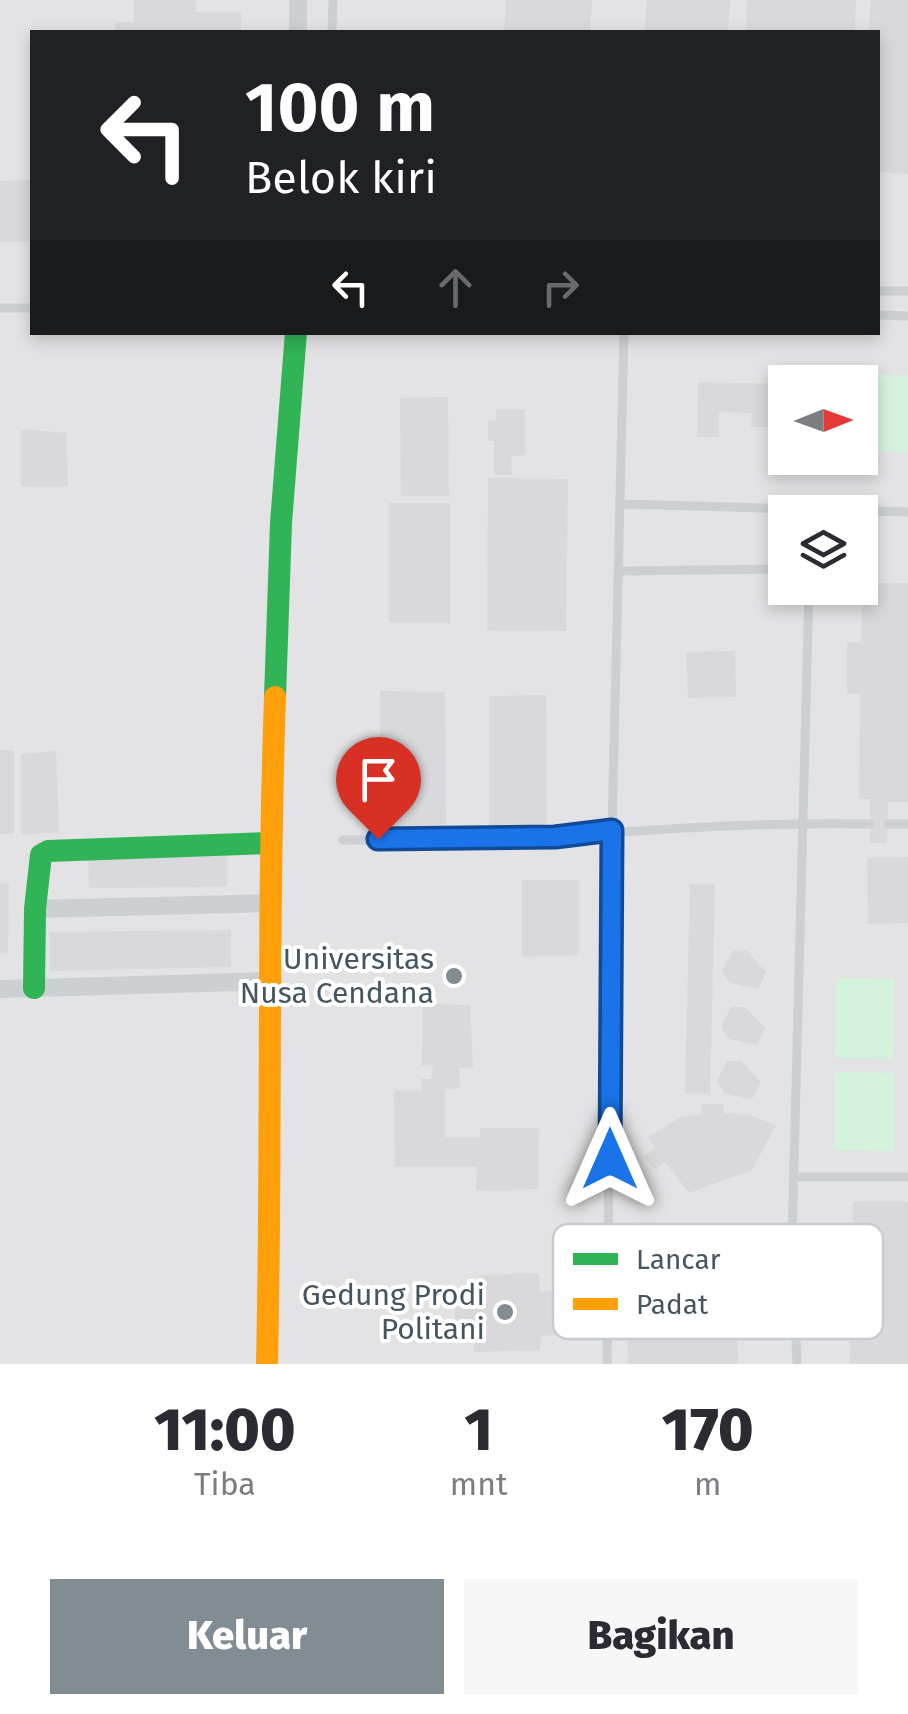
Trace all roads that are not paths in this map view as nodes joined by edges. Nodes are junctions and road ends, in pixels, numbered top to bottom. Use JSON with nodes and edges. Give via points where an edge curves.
{"nodes":[{"id":1,"x":298,"y":0,"type":"edge"},
{"id":2,"x":333,"y":0,"type":"edge"},
{"id":3,"x":298,"y":30,"type":"edge"},
{"id":4,"x":332,"y":30,"type":"edge"},
{"id":5,"x":880,"y":291,"type":"edge"},
{"id":6,"x":908,"y":291,"type":"edge"},
{"id":7,"x":0,"y":308,"type":"edge"},
{"id":8,"x":30,"y":308,"type":"edge"},
{"id":9,"x":880,"y":315,"type":"edge"},
{"id":10,"x":908,"y":316,"type":"edge"},
{"id":11,"x":296,"y":335,"type":"edge"},
{"id":12,"x":624,"y":335,"type":"edge"},
{"id":13,"x":622,"y":504,"type":"junction"},
{"id":14,"x":768,"y":509,"type":"edge"},
{"id":15,"x":878,"y":512,"type":"edge"},
{"id":16,"x":908,"y":512,"type":"edge"},
{"id":17,"x":768,"y":569,"type":"edge"},
{"id":18,"x":620,"y":571,"type":"junction"},
{"id":19,"x":809,"y":605,"type":"edge"},
{"id":20,"x":800,"y":822,"type":"junction"},
{"id":21,"x":870,"y":824,"type":"dead end"},
{"id":22,"x":888,"y":824,"type":"dead end"},
{"id":23,"x":908,"y":824,"type":"edge"},
{"id":24,"x":612,"y":830,"type":"junction"},
{"id":25,"x":343,"y":840,"type":"dead end"},
{"id":26,"x":270,"y":844,"type":"junction"},
{"id":27,"x":271,"y":903,"type":"junction"},
{"id":28,"x":35,"y":909,"type":"junction"},
{"id":29,"x":272,"y":981,"type":"junction"},
{"id":30,"x":0,"y":988,"type":"edge"},
{"id":31,"x":34,"y":988,"type":"junction"},
{"id":32,"x":908,"y":1176,"type":"edge"},
{"id":33,"x":795,"y":1177,"type":"junction"},
{"id":34,"x":608,"y":1224,"type":"edge"},
{"id":35,"x":793,"y":1224,"type":"edge"},
{"id":36,"x":607,"y":1339,"type":"edge"},
{"id":37,"x":796,"y":1339,"type":"edge"},
{"id":38,"x":267,"y":1364,"type":"edge"},
{"id":39,"x":607,"y":1364,"type":"edge"},
{"id":40,"x":797,"y":1364,"type":"edge"}],
"edges":[{"from":1,"to":3,"type":"street"},
{"from":2,"to":4,"type":"lane"},
{"from":5,"to":6,"type":"lane"},
{"from":7,"to":8,"type":"lane"},
{"from":9,"to":10,"type":"lane"},
{"from":11,"to":26,"type":"street","via":[[281,523]]},
{"from":12,"to":13,"type":"lane"},
{"from":13,"to":14,"type":"lane"},
{"from":13,"to":18,"type":"lane"},
{"from":15,"to":16,"type":"lane"},
{"from":17,"to":18,"type":"lane"},
{"from":18,"to":24,"type":"lane"},
{"from":19,"to":20,"type":"lane"},
{"from":20,"to":21,"type":"lane"},
{"from":20,"to":24,"type":"lane"},
{"from":20,"to":33,"type":"lane"},
{"from":22,"to":23,"type":"lane"},
{"from":24,"to":25,"type":"lane"},
{"from":24,"to":34,"type":"lane"},
{"from":26,"to":27,"type":"street"},
{"from":26,"to":28,"type":"street","via":[[48,851],[38,862]]},
{"from":27,"to":28,"type":"street"},
{"from":27,"to":29,"type":"street"},
{"from":28,"to":31,"type":"street"},
{"from":29,"to":31,"type":"street"},
{"from":29,"to":38,"type":"street"},
{"from":30,"to":31,"type":"street"},
{"from":32,"to":33,"type":"lane"},
{"from":33,"to":35,"type":"lane"},
{"from":36,"to":39,"type":"lane"},
{"from":37,"to":40,"type":"lane"}]}
